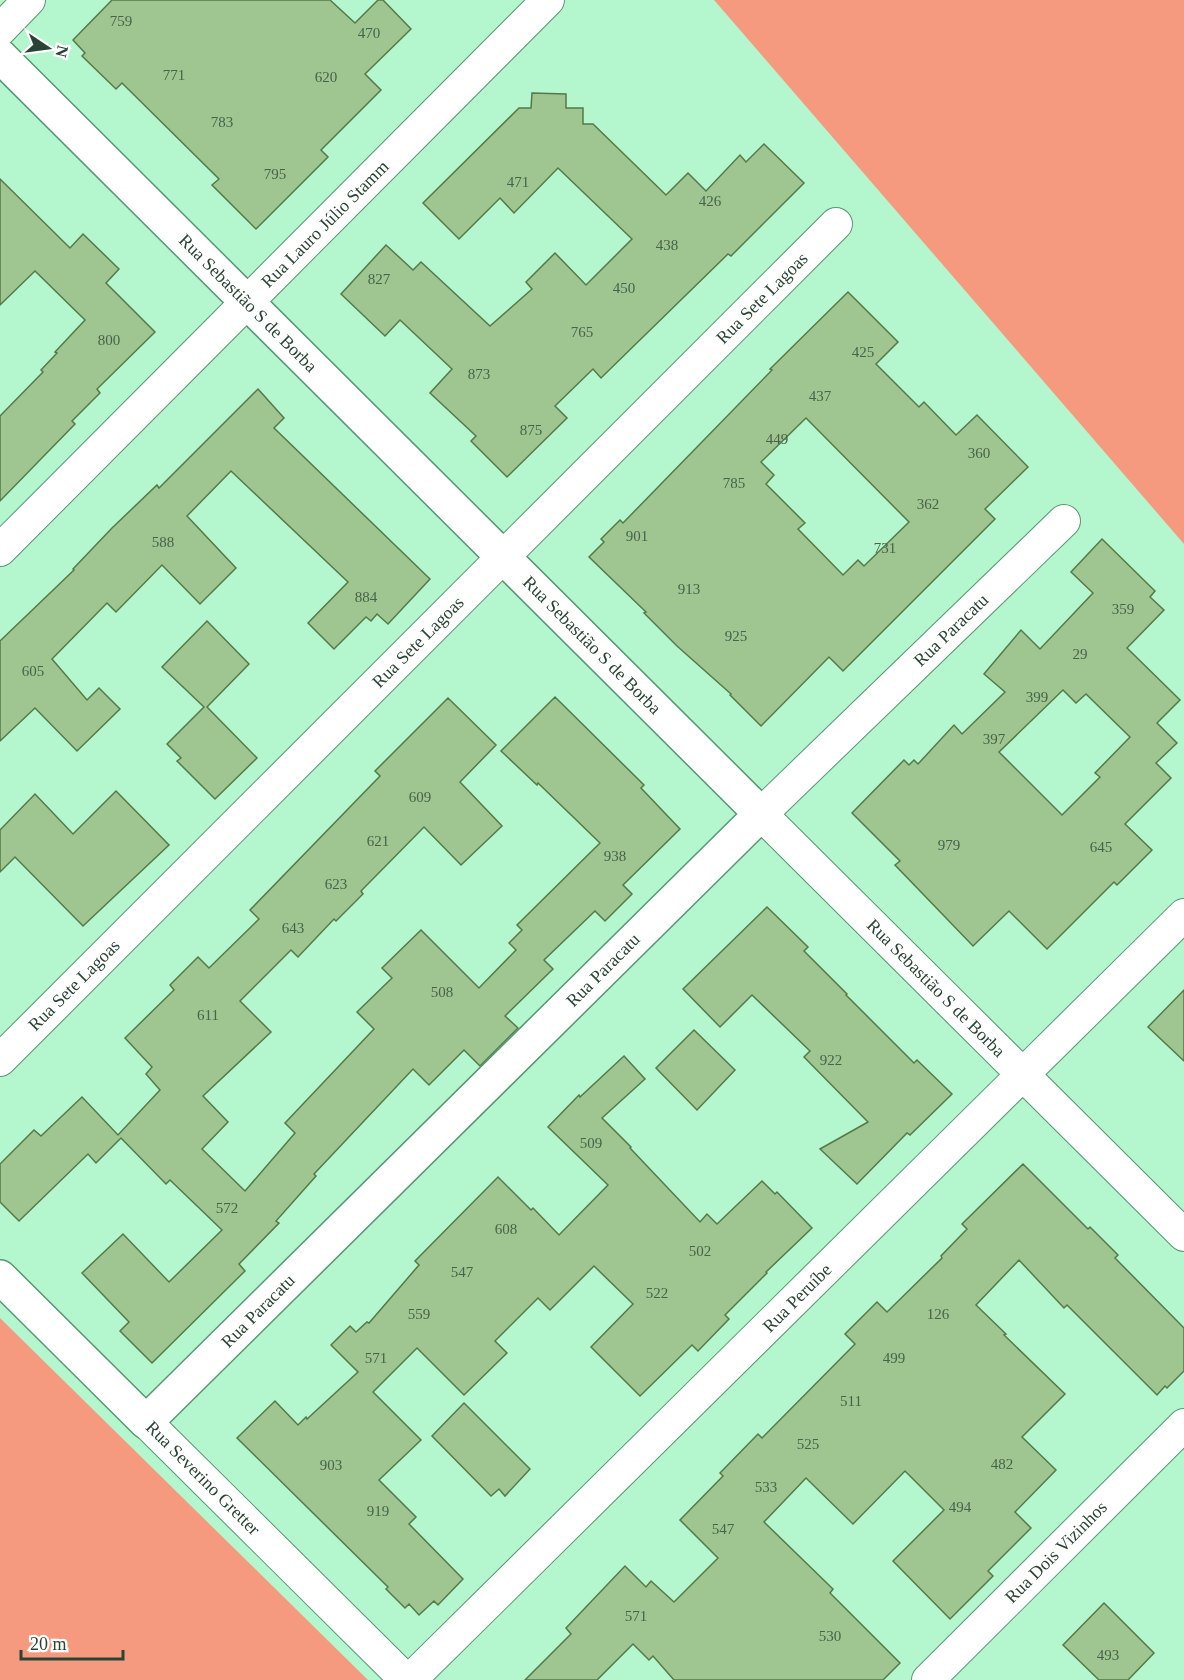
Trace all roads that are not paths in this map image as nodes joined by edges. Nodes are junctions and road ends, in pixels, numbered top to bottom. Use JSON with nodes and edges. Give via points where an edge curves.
{"nodes":[{"id":1,"x":29,"y":0,"type":"edge"},
{"id":2,"x":548,"y":0,"type":"edge"},
{"id":3,"x":0,"y":30,"type":"edge"},
{"id":4,"x":0,"y":56,"type":"edge"},
{"id":5,"x":836,"y":224,"type":"dead end"},
{"id":6,"x":247,"y":302,"type":"junction"},
{"id":7,"x":1064,"y":521,"type":"dead end"},
{"id":8,"x":0,"y":550,"type":"edge"},
{"id":9,"x":503,"y":557,"type":"junction"},
{"id":10,"x":761,"y":814,"type":"junction"},
{"id":11,"x":1184,"y":915,"type":"edge"},
{"id":12,"x":0,"y":1060,"type":"edge"},
{"id":13,"x":1023,"y":1074,"type":"junction"},
{"id":14,"x":1184,"y":1235,"type":"edge"},
{"id":15,"x":0,"y":1277,"type":"edge"},
{"id":16,"x":146,"y":1422,"type":"junction"},
{"id":17,"x":1184,"y":1425,"type":"edge"},
{"id":18,"x":408,"y":1680,"type":"edge"},
{"id":19,"x":928,"y":1680,"type":"edge"}],
"edges":[{"from":1,"to":3,"type":"street"},
{"from":2,"to":6,"type":"street","name":"Rua Lauro Júlio Stamm"},
{"from":4,"to":6,"type":"street","name":"Rua Sebastião S de Borba"},
{"from":5,"to":9,"type":"street","name":"Rua Sete Lagoas"},
{"from":6,"to":8,"type":"street","name":"Rua Lauro Júlio Stamm"},
{"from":6,"to":9,"type":"street","name":"Rua Sebastião S de Borba"},
{"from":7,"to":10,"type":"street","name":"Rua Paracatu"},
{"from":9,"to":10,"type":"street","name":"Rua Sebastião S de Borba"},
{"from":9,"to":12,"type":"street","name":"Rua Sete Lagoas"},
{"from":10,"to":13,"type":"street","name":"Rua Sebastião S de Borba"},
{"from":10,"to":16,"type":"street","name":"Rua Paracatu"},
{"from":11,"to":13,"type":"street","name":"Rua Peruíbe"},
{"from":13,"to":14,"type":"street","name":"Rua Sebastião S de Borba"},
{"from":13,"to":18,"type":"street","name":"Rua Peruíbe"},
{"from":15,"to":16,"type":"street","name":"Rua Severino Gretter"},
{"from":16,"to":18,"type":"street","name":"Rua Severino Gretter"},
{"from":17,"to":19,"type":"street","name":"Rua Dois Vizinhos"}]}
